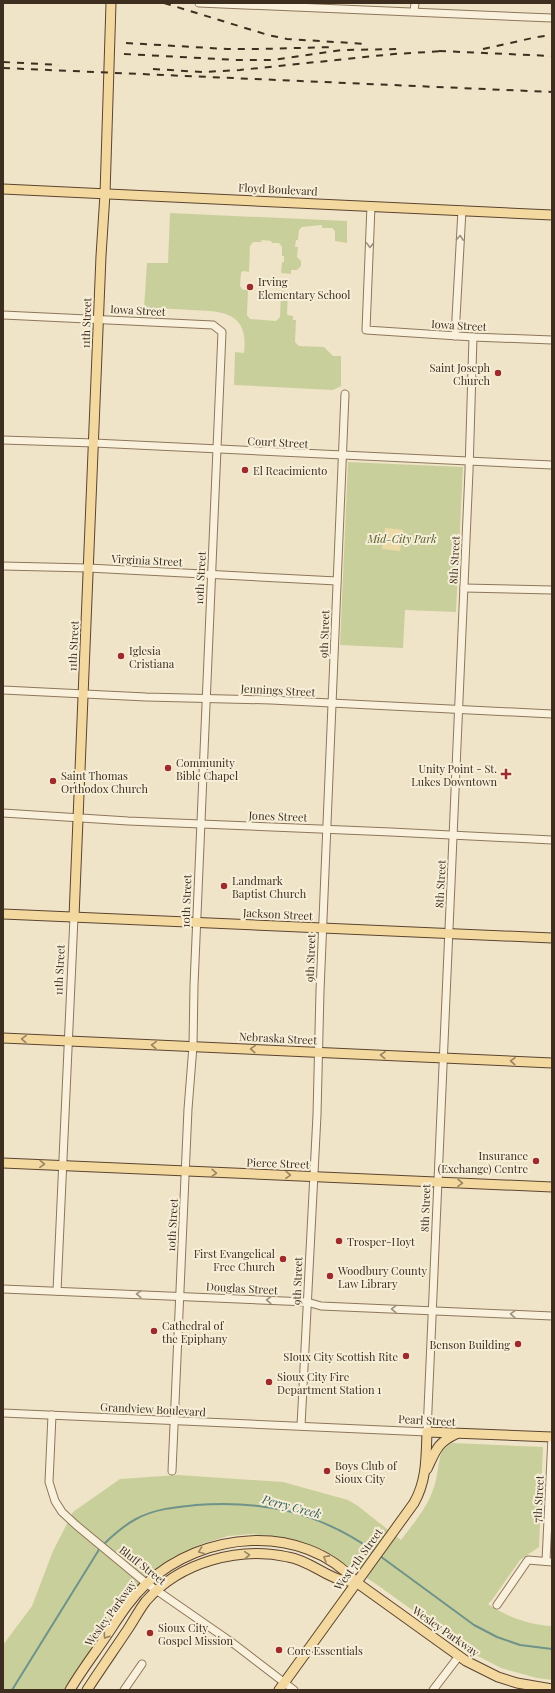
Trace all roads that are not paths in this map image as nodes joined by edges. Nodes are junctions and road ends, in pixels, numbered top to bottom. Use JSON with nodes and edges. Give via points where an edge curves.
{"nodes":[{"id":1,"x":111,"y":3,"type":"edge"},
{"id":2,"x":199,"y":3,"type":"edge"},
{"id":3,"x":415,"y":3,"type":"edge"},
{"id":4,"x":414,"y":12,"type":"junction"},
{"id":5,"x":552,"y":18,"type":"edge"},
{"id":6,"x":3,"y":188,"type":"edge"},
{"id":7,"x":105,"y":194,"type":"junction"},
{"id":8,"x":371,"y":206,"type":"junction"},
{"id":9,"x":462,"y":210,"type":"junction"},
{"id":10,"x":552,"y":215,"type":"edge"},
{"id":11,"x":3,"y":315,"type":"edge"},
{"id":12,"x":98,"y":319,"type":"junction"},
{"id":13,"x":222,"y":332,"type":"joint"},
{"id":14,"x":455,"y":336,"type":"junction"},
{"id":15,"x":473,"y":337,"type":"junction"},
{"id":16,"x":552,"y":340,"type":"edge"},
{"id":17,"x":345,"y":394,"type":"dead end"},
{"id":18,"x":3,"y":440,"type":"edge"},
{"id":19,"x":94,"y":443,"type":"junction"},
{"id":20,"x":217,"y":449,"type":"junction"},
{"id":21,"x":343,"y":456,"type":"junction"},
{"id":22,"x":469,"y":461,"type":"junction"},
{"id":23,"x":552,"y":465,"type":"edge"},
{"id":24,"x":3,"y":566,"type":"edge"},
{"id":25,"x":88,"y":568,"type":"junction"},
{"id":26,"x":212,"y":575,"type":"junction"},
{"id":27,"x":337,"y":581,"type":"junction"},
{"id":28,"x":464,"y":588,"type":"junction"},
{"id":29,"x":552,"y":590,"type":"edge"},
{"id":30,"x":3,"y":690,"type":"edge"},
{"id":31,"x":83,"y":694,"type":"junction"},
{"id":32,"x":206,"y":698,"type":"junction"},
{"id":33,"x":332,"y":704,"type":"junction"},
{"id":34,"x":458,"y":710,"type":"junction"},
{"id":35,"x":552,"y":714,"type":"edge"},
{"id":36,"x":3,"y":814,"type":"edge"},
{"id":37,"x":78,"y":818,"type":"junction"},
{"id":38,"x":201,"y":824,"type":"junction"},
{"id":39,"x":327,"y":829,"type":"junction"},
{"id":40,"x":453,"y":835,"type":"junction"},
{"id":41,"x":552,"y":840,"type":"edge"},
{"id":42,"x":3,"y":914,"type":"edge"},
{"id":43,"x":74,"y":917,"type":"junction"},
{"id":44,"x":196,"y":923,"type":"junction"},
{"id":45,"x":323,"y":928,"type":"junction"},
{"id":46,"x":449,"y":934,"type":"junction"},
{"id":47,"x":552,"y":938,"type":"edge"},
{"id":48,"x":3,"y":1038,"type":"edge"},
{"id":49,"x":68,"y":1040,"type":"junction"},
{"id":50,"x":193,"y":1046,"type":"junction"},
{"id":51,"x":320,"y":1052,"type":"junction"},
{"id":52,"x":442,"y":1058,"type":"junction"},
{"id":53,"x":552,"y":1063,"type":"edge"},
{"id":54,"x":3,"y":1163,"type":"edge"},
{"id":55,"x":63,"y":1165,"type":"junction"},
{"id":56,"x":186,"y":1171,"type":"junction"},
{"id":57,"x":313,"y":1176,"type":"junction"},
{"id":58,"x":437,"y":1182,"type":"junction"},
{"id":59,"x":552,"y":1187,"type":"edge"},
{"id":60,"x":3,"y":1289,"type":"edge"},
{"id":61,"x":57,"y":1291,"type":"junction"},
{"id":62,"x":180,"y":1296,"type":"junction"},
{"id":63,"x":308,"y":1302,"type":"junction"},
{"id":64,"x":432,"y":1310,"type":"junction"},
{"id":65,"x":552,"y":1316,"type":"edge"},
{"id":66,"x":3,"y":1413,"type":"edge"},
{"id":67,"x":52,"y":1415,"type":"junction"},
{"id":68,"x":175,"y":1421,"type":"junction"},
{"id":69,"x":302,"y":1426,"type":"junction"},
{"id":70,"x":427,"y":1432,"type":"junction"},
{"id":71,"x":458,"y":1433,"type":"junction"},
{"id":72,"x":552,"y":1437,"type":"edge"},
{"id":73,"x":172,"y":1471,"type":"dead end"},
{"id":74,"x":425,"y":1474,"type":"junction"},
{"id":75,"x":549,"y":1561,"type":"edge"},
{"id":76,"x":356,"y":1582,"type":"junction"},
{"id":77,"x":146,"y":1583,"type":"junction"},
{"id":78,"x":158,"y":1590,"type":"junction"},
{"id":79,"x":497,"y":1605,"type":"dead end"},
{"id":80,"x":459,"y":1656,"type":"junction"},
{"id":81,"x":142,"y":1664,"type":"dead end"},
{"id":82,"x":281,"y":1686,"type":"edge"},
{"id":83,"x":552,"y":1689,"type":"edge"},
{"id":84,"x":70,"y":1690,"type":"edge"},
{"id":85,"x":87,"y":1690,"type":"edge"},
{"id":86,"x":124,"y":1690,"type":"edge"},
{"id":87,"x":294,"y":1690,"type":"edge"},
{"id":88,"x":433,"y":1690,"type":"edge"}],
"edges":[{"from":1,"to":7,"type":"main road","name":"11th Street"},
{"from":2,"to":4,"type":"street"},
{"from":3,"to":4,"type":"street"},
{"from":4,"to":5,"type":"street"},
{"from":6,"to":7,"type":"main road","name":"Floyd Boulevard"},
{"from":7,"to":8,"type":"main road","name":"Floyd Boulevard"},
{"from":7,"to":12,"type":"main road","name":"11th Street"},
{"from":8,"to":9,"type":"main road","name":"Floyd Boulevard"},
{"from":8,"to":14,"type":"street","name":"Iowa Street","one_way":true,"via":[[366,330]]},
{"from":9,"to":10,"type":"main road","name":"Floyd Boulevard"},
{"from":14,"to":9,"type":"street","one_way":true},
{"from":11,"to":12,"type":"street","name":"Iowa Street"},
{"from":12,"to":13,"type":"street","name":"Iowa Street","via":[[214,325]]},
{"from":12,"to":19,"type":"main road","name":"11th Street"},
{"from":13,"to":20,"type":"street","name":"10th Street"},
{"from":14,"to":15,"type":"street","name":"Iowa Street"},
{"from":15,"to":16,"type":"street","name":"Iowa Street"},
{"from":15,"to":22,"type":"street","name":"8th Street"},
{"from":17,"to":21,"type":"street","name":"9th Street"},
{"from":18,"to":19,"type":"street","name":"Court Street"},
{"from":19,"to":20,"type":"street","name":"Court Street"},
{"from":19,"to":25,"type":"main road","name":"11th Street"},
{"from":20,"to":21,"type":"street","name":"Court Street"},
{"from":20,"to":26,"type":"street","name":"10th Street"},
{"from":21,"to":22,"type":"street","name":"Court Street"},
{"from":21,"to":27,"type":"street","name":"9th Street"},
{"from":22,"to":23,"type":"street","name":"Court Street"},
{"from":22,"to":28,"type":"street","name":"8th Street"},
{"from":24,"to":25,"type":"street","name":"Virginia Street"},
{"from":25,"to":26,"type":"street","name":"Virginia Street"},
{"from":25,"to":31,"type":"main road","name":"11th Street"},
{"from":26,"to":27,"type":"street","name":"Virginia Street"},
{"from":26,"to":32,"type":"street","name":"10th Street"},
{"from":27,"to":33,"type":"street","name":"9th Street"},
{"from":28,"to":29,"type":"street"},
{"from":28,"to":34,"type":"street","name":"8th Street"},
{"from":30,"to":31,"type":"street","name":"Jennings Street"},
{"from":31,"to":32,"type":"street","name":"Jennings Street"},
{"from":31,"to":37,"type":"main road","name":"11th Street"},
{"from":32,"to":33,"type":"street","name":"Jennings Street"},
{"from":32,"to":38,"type":"street","name":"10th Street"},
{"from":33,"to":34,"type":"street","name":"Jennings Street"},
{"from":33,"to":39,"type":"street","name":"9th Street"},
{"from":34,"to":35,"type":"street","name":"Jennings Street"},
{"from":34,"to":40,"type":"street","name":"8th Street"},
{"from":36,"to":37,"type":"street","name":"Jones Street"},
{"from":37,"to":38,"type":"street","name":"Jones Street"},
{"from":37,"to":43,"type":"main road","name":"11th Street"},
{"from":38,"to":39,"type":"street","name":"Jones Street"},
{"from":38,"to":44,"type":"street","name":"10th Street"},
{"from":39,"to":40,"type":"street","name":"Jones Street"},
{"from":39,"to":45,"type":"street","name":"9th Street"},
{"from":40,"to":41,"type":"street","name":"Jones Street"},
{"from":40,"to":46,"type":"street","name":"8th Street"},
{"from":42,"to":43,"type":"main road","name":"Jackson Street"},
{"from":43,"to":44,"type":"main road","name":"Jackson Street"},
{"from":43,"to":49,"type":"street","name":"11th Street"},
{"from":44,"to":45,"type":"main road","name":"Jackson Street"},
{"from":44,"to":50,"type":"street","name":"10th Street"},
{"from":45,"to":46,"type":"main road","name":"Jackson Street"},
{"from":45,"to":51,"type":"street","name":"9th Street"},
{"from":46,"to":47,"type":"main road","name":"Jackson Street"},
{"from":46,"to":52,"type":"street","name":"8th Street"},
{"from":49,"to":48,"type":"main road","name":"Nebraska Street","one_way":true},
{"from":50,"to":49,"type":"main road","name":"Nebraska Street","one_way":true},
{"from":49,"to":55,"type":"street","name":"11th Street"},
{"from":51,"to":50,"type":"main road","name":"Nebraska Street","one_way":true},
{"from":50,"to":56,"type":"street","name":"10th Street"},
{"from":52,"to":51,"type":"main road","name":"Nebraska Street","one_way":true},
{"from":51,"to":57,"type":"street","name":"9th Street"},
{"from":53,"to":52,"type":"main road","name":"Nebraska Street","one_way":true},
{"from":52,"to":58,"type":"street","name":"8th Street"},
{"from":54,"to":55,"type":"main road","name":"Pierce Street","one_way":true},
{"from":55,"to":56,"type":"main road","name":"Pierce Street"},
{"from":55,"to":61,"type":"street","name":"11th Street"},
{"from":56,"to":57,"type":"main road","name":"Pierce Street","one_way":true},
{"from":56,"to":62,"type":"street","name":"10th Street"},
{"from":57,"to":58,"type":"main road","name":"Pierce Street"},
{"from":57,"to":63,"type":"street","name":"9th Street"},
{"from":58,"to":59,"type":"main road","name":"Pierce Street","one_way":true},
{"from":58,"to":64,"type":"street","name":"8th Street"},
{"from":60,"to":61,"type":"street","name":"Douglas Street"},
{"from":62,"to":61,"type":"street","name":"Douglas Street","one_way":true},
{"from":63,"to":62,"type":"street","name":"Douglas Street","one_way":true},
{"from":62,"to":68,"type":"street","name":"10th Street"},
{"from":64,"to":63,"type":"street","name":"Douglas Street","one_way":true,"via":[[321,1306]]},
{"from":63,"to":69,"type":"street","name":"9th Street"},
{"from":65,"to":64,"type":"street","name":"Douglas Street","one_way":true},
{"from":64,"to":70,"type":"street","name":"8th Street"},
{"from":66,"to":67,"type":"street","name":"Grandview Boulevard"},
{"from":67,"to":68,"type":"street","name":"Grandview Boulevard"},
{"from":67,"to":77,"type":"street","name":"Bluff Street","via":[[49,1482],[55,1501],[76,1526]]},
{"from":68,"to":69,"type":"street","name":"Grandview Boulevard"},
{"from":68,"to":73,"type":"street","name":"10th Street"},
{"from":69,"to":70,"type":"street","name":"Pearl Street"},
{"from":70,"to":71,"type":"main road","name":"Pearl Street"},
{"from":70,"to":74,"type":"main road","name":"West 7th Street"},
{"from":71,"to":72,"type":"main road","name":"Pearl Street"},
{"from":71,"to":74,"type":"main road","via":[[445,1439],[438,1447]]},
{"from":72,"to":75,"type":"street","name":"7th Street"},
{"from":74,"to":76,"type":"main road","name":"West 7th Street","via":[[417,1498]]},
{"from":75,"to":79,"type":"street","via":[[528,1560]]},
{"from":76,"to":77,"type":"main road","name":"Wesley Parkway","one_way":true,"via":[[346,1570],[308,1549],[290,1544],[251,1540],[228,1542],[203,1550],[177,1561]]},
{"from":78,"to":76,"type":"main road","name":"Wesley Parkway","one_way":true,"via":[[200,1564],[215,1559],[251,1554],[290,1557],[306,1562],[339,1580]]},
{"from":76,"to":80,"type":"main road","name":"Wesley Parkway"},
{"from":76,"to":82,"type":"main road","name":"West 7th Street"},
{"from":77,"to":78,"type":"street","name":"Bluff Street"},
{"from":77,"to":84,"type":"main road","name":"Wesley Parkway","one_way":true,"via":[[124,1609]]},
{"from":78,"to":82,"type":"street","name":"Bluff Street","via":[[234,1644]]},
{"from":78,"to":85,"type":"main road","name":"Wesley Parkway","via":[[146,1602]]},
{"from":80,"to":83,"type":"main road","name":"Wesley Parkway","via":[[498,1677]]},
{"from":80,"to":88,"type":"street"},
{"from":81,"to":86,"type":"street"},
{"from":82,"to":87,"type":"street","name":"Bluff Street"}]}
